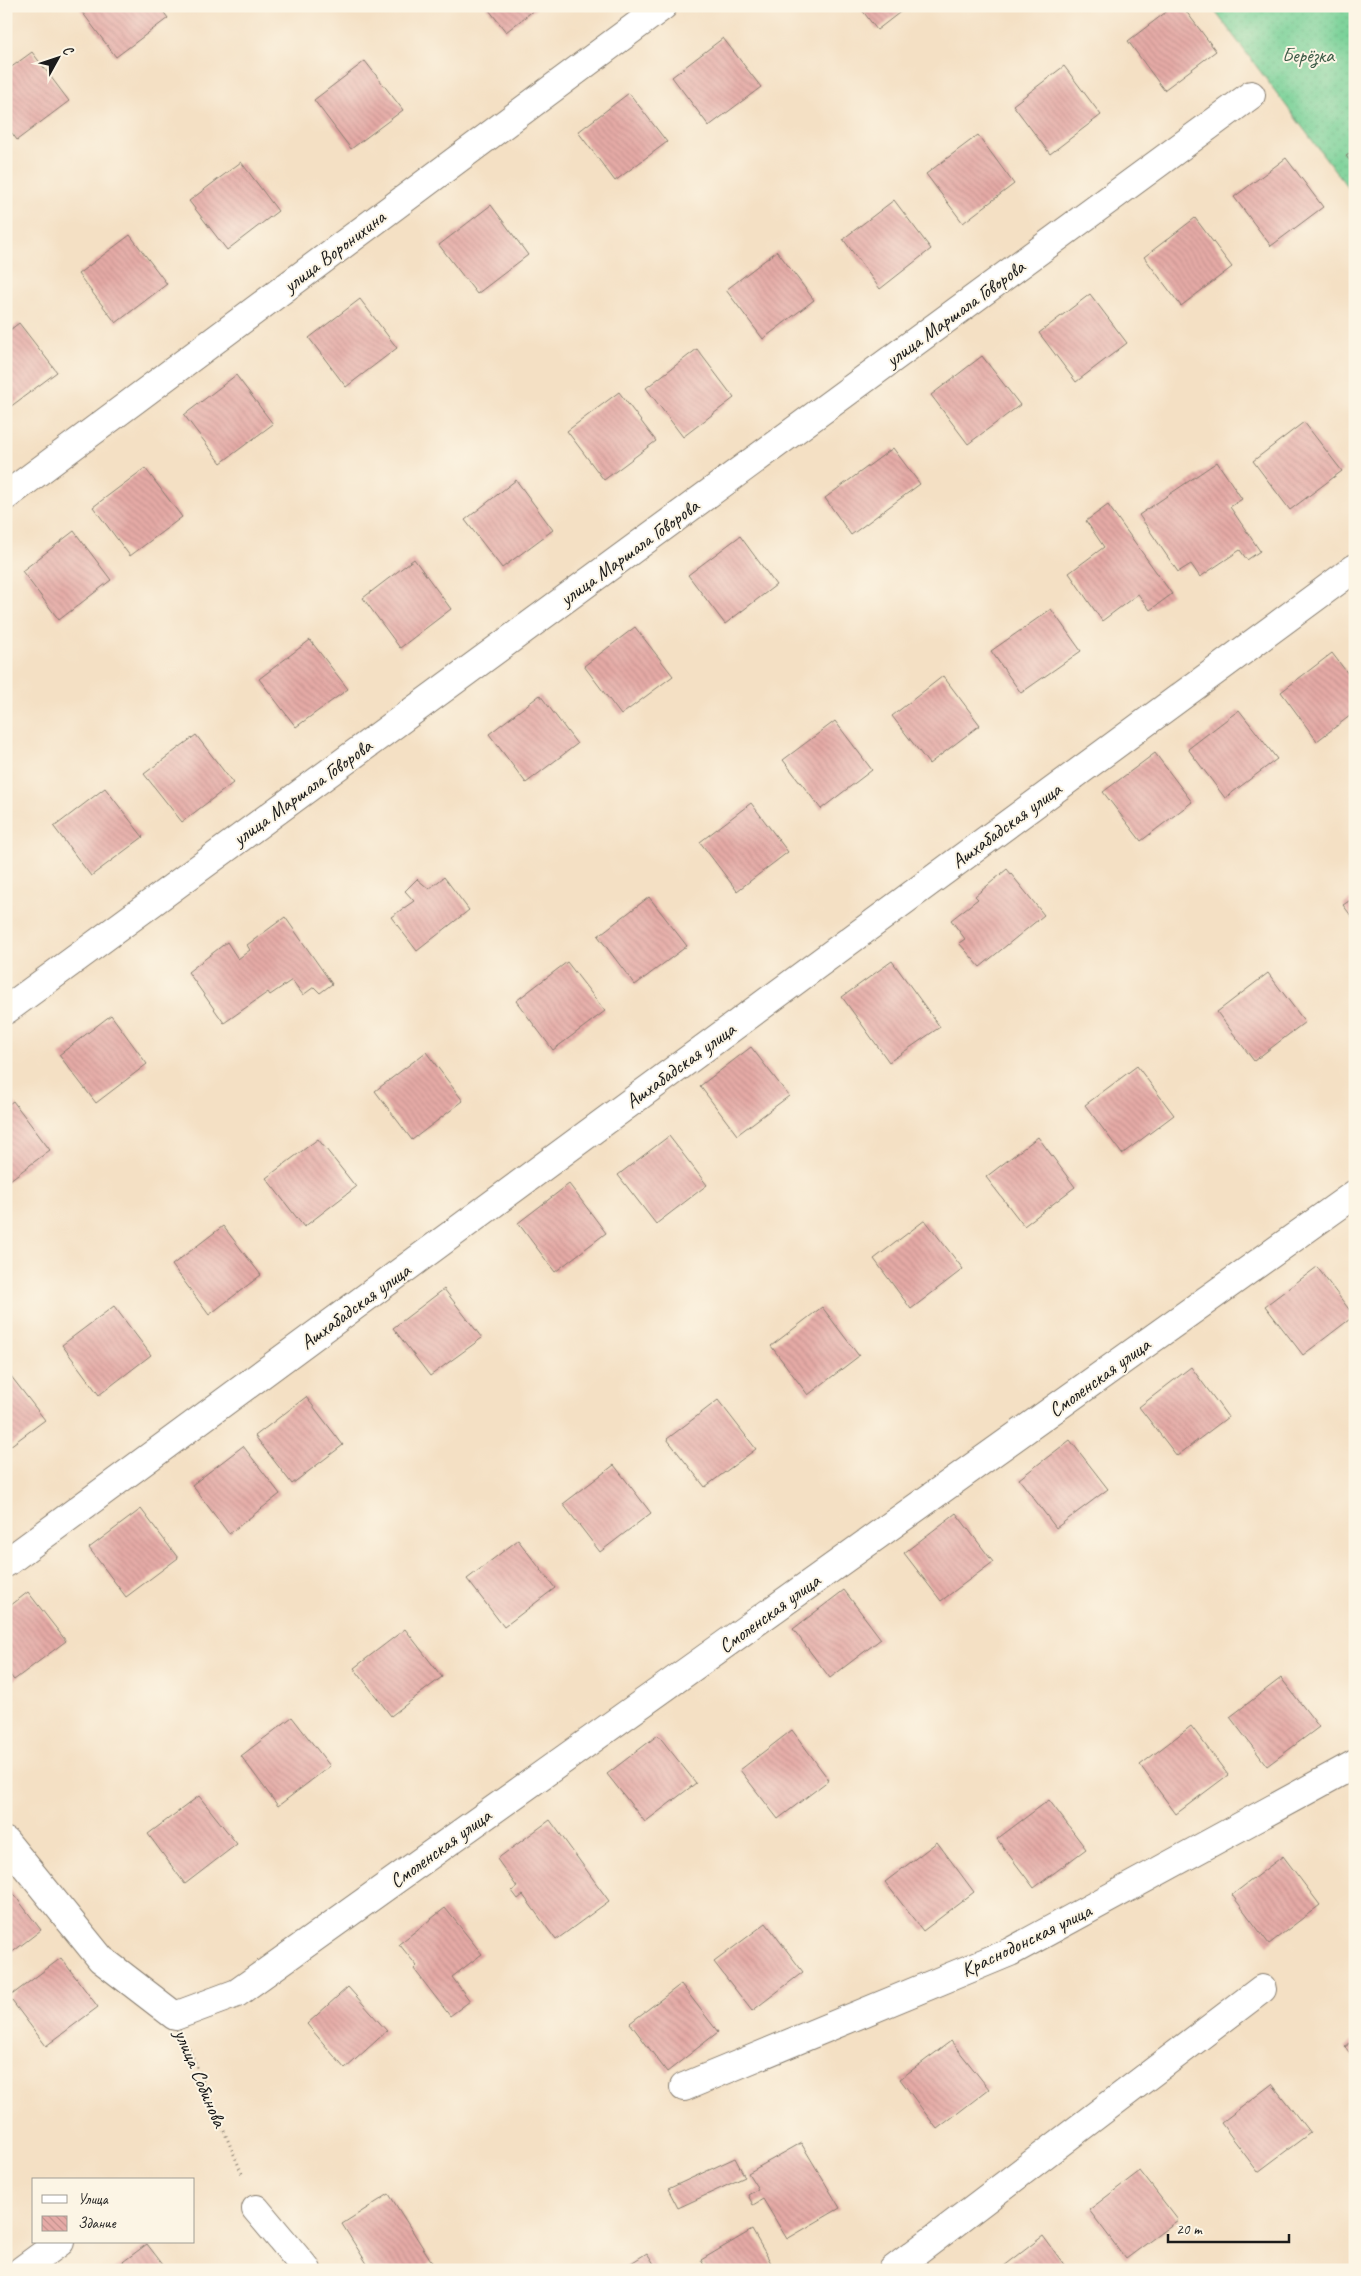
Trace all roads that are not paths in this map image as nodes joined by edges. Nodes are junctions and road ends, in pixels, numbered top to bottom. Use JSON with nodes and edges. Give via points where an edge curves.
{"nodes":[{"id":1,"x":663,"y":6,"type":"edge"},
{"id":2,"x":1251,"y":95,"type":"dead end"},
{"id":3,"x":6,"y":496,"type":"edge"},
{"id":4,"x":1355,"y":568,"type":"edge"},
{"id":5,"x":6,"y":1010,"type":"edge"},
{"id":6,"x":1355,"y":1194,"type":"edge"},
{"id":7,"x":6,"y":1563,"type":"edge"},
{"id":8,"x":1355,"y":1764,"type":"edge"},
{"id":9,"x":6,"y":1842,"type":"edge"},
{"id":10,"x":1262,"y":1990,"type":"dead end"},
{"id":11,"x":176,"y":2016,"type":"joint"},
{"id":12,"x":684,"y":2087,"type":"dead end"},
{"id":13,"x":256,"y":2209,"type":"road end"},
{"id":14,"x":57,"y":2244,"type":"edge"},
{"id":15,"x":22,"y":2270,"type":"edge"},
{"id":16,"x":307,"y":2270,"type":"edge"},
{"id":17,"x":893,"y":2270,"type":"edge"}],
"edges":[{"from":1,"to":3,"type":"street","name":"улица Воронихина"},
{"from":2,"to":5,"type":"street","name":"улица Маршала Говорова"},
{"from":4,"to":7,"type":"street","name":"Ашхабадская улица"},
{"from":6,"to":11,"type":"street","name":"Смоленская улица","via":[[237,1994]]},
{"from":8,"to":12,"type":"street","name":"Краснодонская улица","via":[[1010,1952]]},
{"from":9,"to":11,"type":"street","name":"улица Собинова","via":[[101,1959]]},
{"from":10,"to":17,"type":"street"},
{"from":13,"to":16,"type":"street"},
{"from":14,"to":15,"type":"street"}]}
